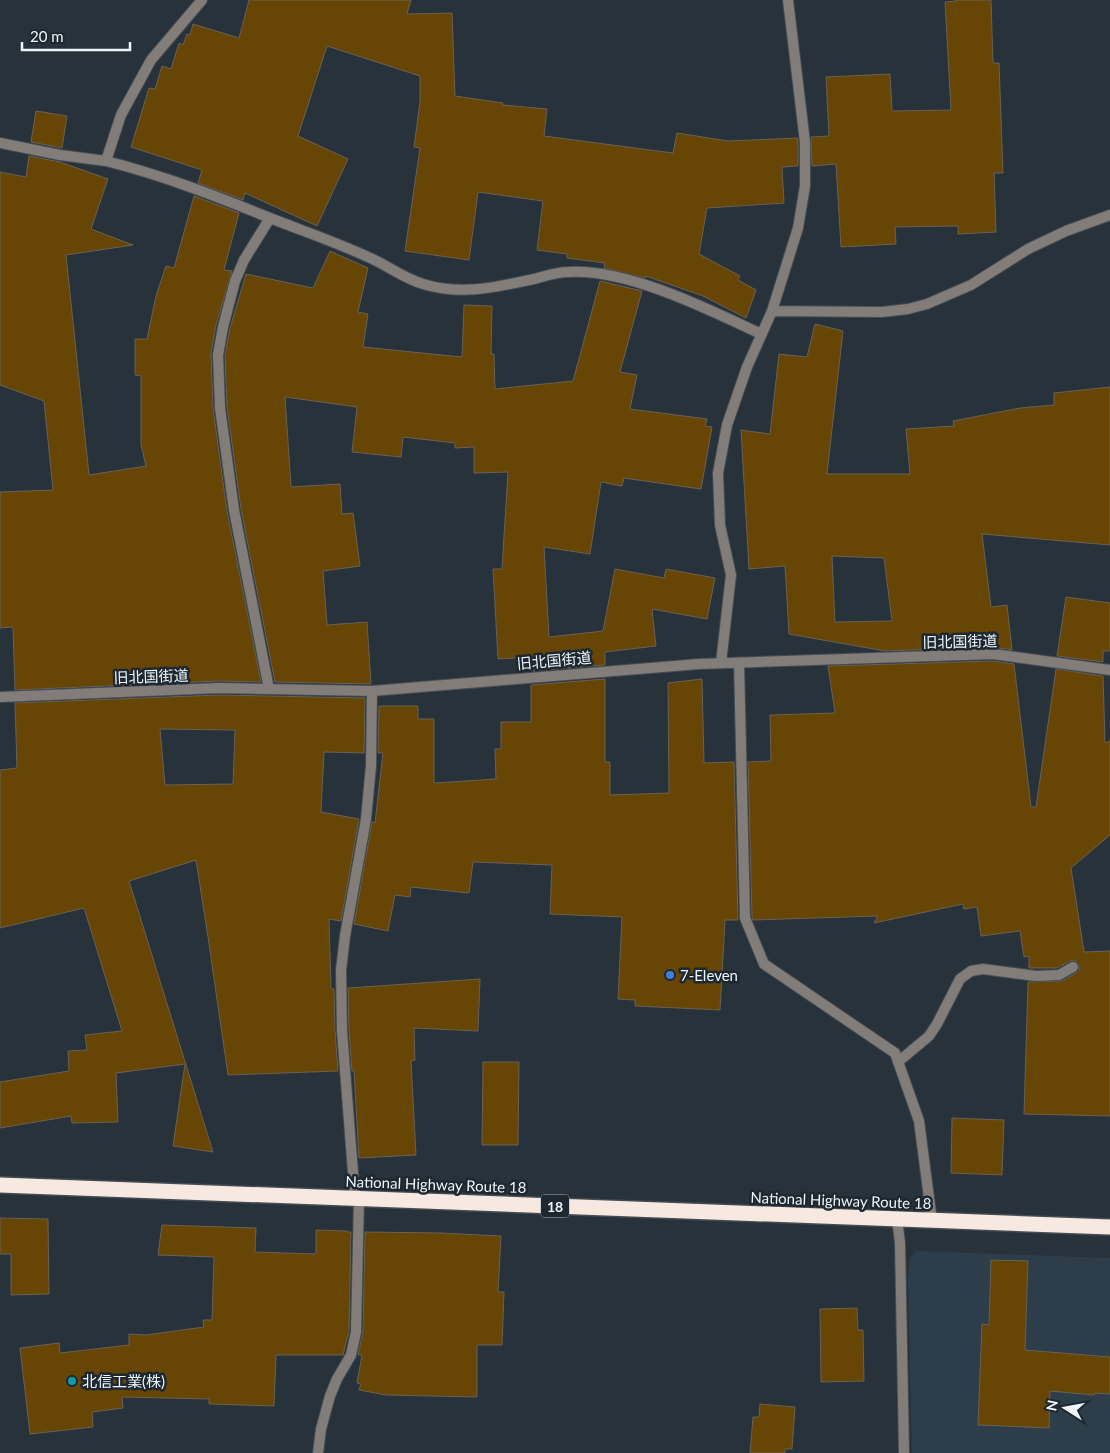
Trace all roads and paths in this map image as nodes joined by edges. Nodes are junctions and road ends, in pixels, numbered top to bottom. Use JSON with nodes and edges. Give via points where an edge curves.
{"nodes":[{"id":1,"x":202,"y":0,"type":"edge"},
{"id":2,"x":788,"y":0,"type":"edge"},
{"id":3,"x":0,"y":143,"type":"edge"},
{"id":4,"x":106,"y":161,"type":"junction"},
{"id":5,"x":1110,"y":215,"type":"edge"},
{"id":6,"x":270,"y":218,"type":"junction"},
{"id":7,"x":772,"y":311,"type":"junction"},
{"id":8,"x":761,"y":334,"type":"junction"},
{"id":9,"x":720,"y":663,"type":"junction"},
{"id":10,"x":739,"y":663,"type":"junction"},
{"id":11,"x":1110,"y":670,"type":"edge"},
{"id":12,"x":269,"y":689,"type":"junction"},
{"id":13,"x":372,"y":691,"type":"junction"},
{"id":14,"x":0,"y":697,"type":"edge"},
{"id":15,"x":1073,"y":968,"type":"dead end"},
{"id":16,"x":898,"y":1062,"type":"junction"},
{"id":17,"x":0,"y":1184,"type":"edge"},
{"id":18,"x":357,"y":1198,"type":"junction"},
{"id":19,"x":897,"y":1219,"type":"junction"},
{"id":20,"x":932,"y":1221,"type":"junction"},
{"id":21,"x":1110,"y":1227,"type":"edge"},
{"id":22,"x":318,"y":1453,"type":"edge"},
{"id":23,"x":904,"y":1453,"type":"edge"}],
"edges":[{"from":1,"to":4,"type":"street","via":[[151,60],[121,115]]},
{"from":2,"to":7,"type":"street","via":[[805,142],[805,186],[798,228]]},
{"from":3,"to":4,"type":"street"},
{"from":4,"to":6,"type":"street","via":[[143,170]]},
{"from":5,"to":7,"type":"street","via":[[1028,249],[971,285],[927,304],[882,312]]},
{"from":6,"to":8,"type":"street","via":[[369,257],[422,284],[474,290],[566,272],[584,272],[646,285]]},
{"from":6,"to":12,"type":"street","via":[[235,281],[218,355],[220,408],[234,510]]},
{"from":7,"to":8,"type":"street"},
{"from":8,"to":9,"type":"street","via":[[746,367],[727,425],[718,474],[720,525],[732,576]]},
{"from":9,"to":10,"type":"street","name":"旧北国街道"},
{"from":9,"to":13,"type":"street","name":"旧北国街道"},
{"from":10,"to":11,"type":"street","name":"旧北国街道","via":[[992,654]]},
{"from":10,"to":16,"type":"street","via":[[745,918],[764,964],[895,1053]]},
{"from":12,"to":13,"type":"street","name":"旧北国街道"},
{"from":12,"to":14,"type":"street","name":"旧北国街道"},
{"from":13,"to":18,"type":"street","via":[[371,766],[366,819],[341,970],[342,1031]]},
{"from":15,"to":16,"type":"street","via":[[1058,975],[1036,976],[983,969],[971,971],[960,979],[928,1036]]},
{"from":16,"to":20,"type":"street","via":[[919,1121]]},
{"from":17,"to":18,"type":"highway","name":"National Highway Route 18","number":"18"},
{"from":18,"to":19,"type":"highway","name":"National Highway Route 18","number":"18"},
{"from":18,"to":22,"type":"street","via":[[356,1332],[352,1355],[330,1396]]},
{"from":19,"to":20,"type":"highway","name":"National Highway Route 18","number":"18"},
{"from":19,"to":23,"type":"street"},
{"from":20,"to":21,"type":"highway","name":"National Highway Route 18","number":"18"}]}
